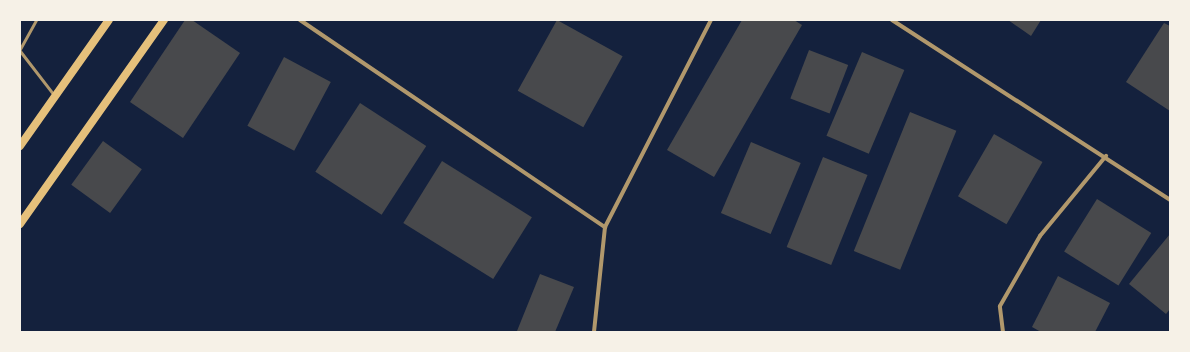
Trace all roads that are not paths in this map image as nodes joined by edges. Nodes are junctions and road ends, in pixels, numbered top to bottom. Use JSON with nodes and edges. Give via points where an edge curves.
{"nodes":[{"id":1,"x":36,"y":20,"type":"edge"},
{"id":2,"x":109,"y":20,"type":"edge"},
{"id":3,"x":164,"y":20,"type":"edge"},
{"id":4,"x":300,"y":20,"type":"edge"},
{"id":5,"x":711,"y":20,"type":"edge"},
{"id":6,"x":892,"y":20,"type":"edge"},
{"id":7,"x":20,"y":50,"type":"edge"},
{"id":8,"x":55,"y":96,"type":"junction"},
{"id":9,"x":20,"y":146,"type":"edge"},
{"id":10,"x":1106,"y":156,"type":"junction"},
{"id":11,"x":1170,"y":200,"type":"edge"},
{"id":12,"x":20,"y":224,"type":"edge"},
{"id":13,"x":605,"y":227,"type":"junction"},
{"id":14,"x":594,"y":332,"type":"edge"},
{"id":15,"x":1003,"y":332,"type":"edge"}],
"edges":[{"from":1,"to":7,"type":"lane"},
{"from":2,"to":8,"type":"main road"},
{"from":3,"to":12,"type":"main road"},
{"from":4,"to":13,"type":"street"},
{"from":5,"to":13,"type":"street"},
{"from":6,"to":10,"type":"street"},
{"from":7,"to":8,"type":"lane"},
{"from":8,"to":9,"type":"main road"},
{"from":10,"to":11,"type":"street"},
{"from":10,"to":15,"type":"street","via":[[1036,242],[1000,306]]},
{"from":13,"to":14,"type":"street"}]}
